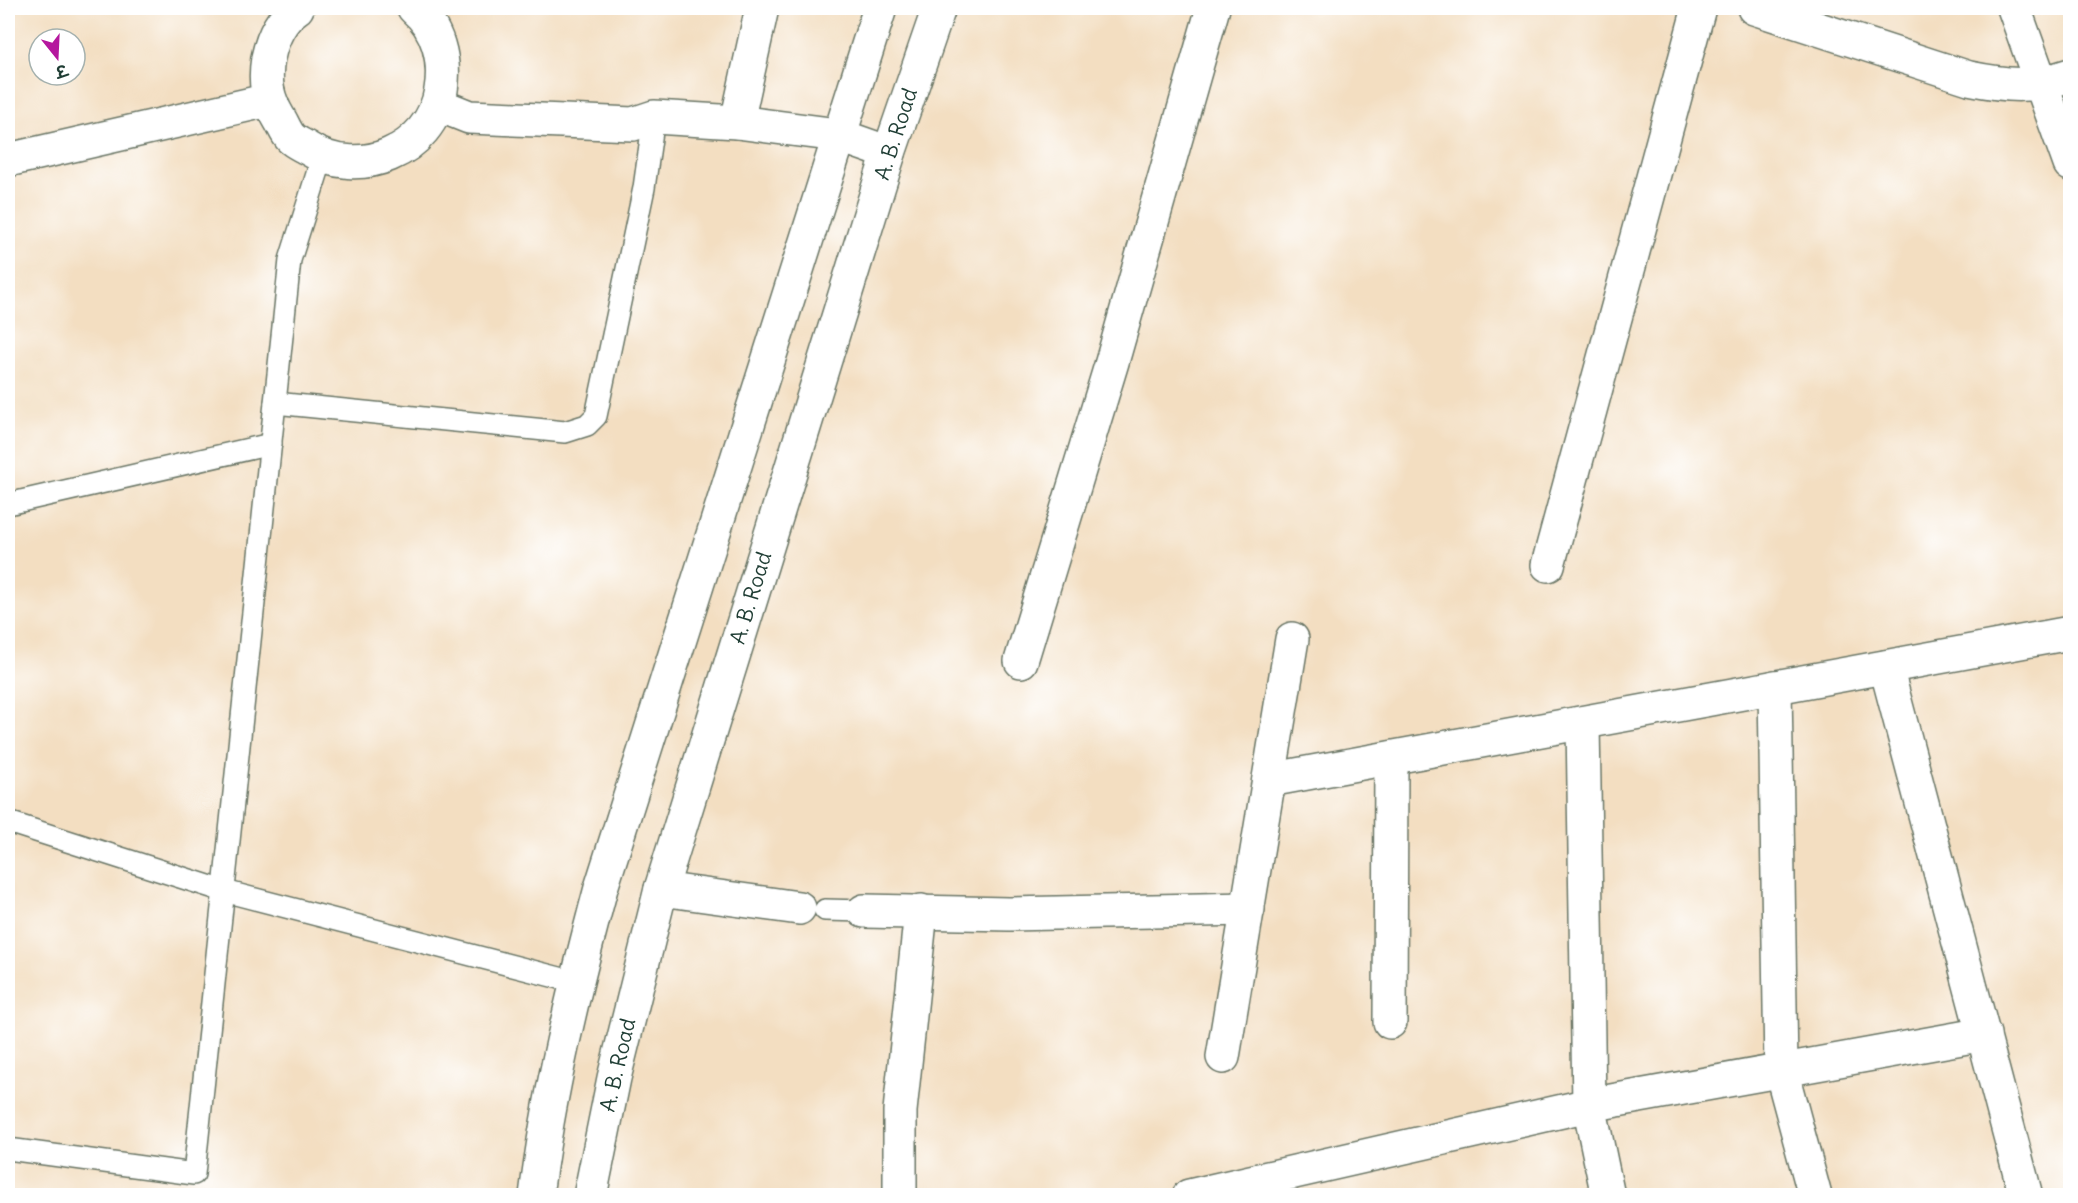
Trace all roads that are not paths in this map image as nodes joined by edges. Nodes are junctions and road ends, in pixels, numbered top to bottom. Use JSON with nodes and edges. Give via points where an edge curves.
{"nodes":[{"id":1,"x":297,"y":8,"type":"edge"},
{"id":2,"x":414,"y":8,"type":"edge"},
{"id":3,"x":762,"y":8,"type":"edge"},
{"id":4,"x":880,"y":8,"type":"edge"},
{"id":5,"x":939,"y":8,"type":"edge"},
{"id":6,"x":1214,"y":8,"type":"edge"},
{"id":7,"x":1699,"y":8,"type":"edge"},
{"id":8,"x":1754,"y":8,"type":"edge"},
{"id":9,"x":2014,"y":8,"type":"edge"},
{"id":10,"x":2056,"y":80,"type":"edge"},
{"id":11,"x":268,"y":100,"type":"junction"},
{"id":12,"x":439,"y":105,"type":"junction"},
{"id":13,"x":654,"y":117,"type":"junction"},
{"id":14,"x":737,"y":122,"type":"junction"},
{"id":15,"x":838,"y":135,"type":"junction"},
{"id":16,"x":889,"y":153,"type":"junction"},
{"id":17,"x":322,"y":158,"type":"junction"},
{"id":18,"x":8,"y":160,"type":"edge"},
{"id":19,"x":2070,"y":164,"type":"edge"},
{"id":20,"x":275,"y":403,"type":"junction"},
{"id":21,"x":271,"y":444,"type":"junction"},
{"id":22,"x":8,"y":504,"type":"edge"},
{"id":23,"x":1548,"y":565,"type":"dead end"},
{"id":24,"x":2070,"y":633,"type":"edge"},
{"id":25,"x":1292,"y":639,"type":"dead end"},
{"id":26,"x":1021,"y":661,"type":"dead end"},
{"id":27,"x":1886,"y":667,"type":"junction"},
{"id":28,"x":1775,"y":687,"type":"junction"},
{"id":29,"x":1583,"y":723,"type":"junction"},
{"id":30,"x":1391,"y":758,"type":"junction"},
{"id":31,"x":1269,"y":780,"type":"junction"},
{"id":32,"x":8,"y":822,"type":"edge"},
{"id":33,"x":661,"y":890,"type":"junction"},
{"id":34,"x":224,"y":891,"type":"junction"},
{"id":35,"x":1248,"y":909,"type":"junction"},
{"id":36,"x":921,"y":911,"type":"junction"},
{"id":37,"x":575,"y":982,"type":"junction"},
{"id":38,"x":1390,"y":1022,"type":"dead end"},
{"id":39,"x":1984,"y":1034,"type":"junction"},
{"id":40,"x":1223,"y":1058,"type":"dead end"},
{"id":41,"x":1781,"y":1070,"type":"junction"},
{"id":42,"x":1589,"y":1104,"type":"junction"},
{"id":43,"x":8,"y":1149,"type":"edge"},
{"id":44,"x":536,"y":1196,"type":"edge"},
{"id":45,"x":590,"y":1196,"type":"edge"},
{"id":46,"x":900,"y":1196,"type":"edge"},
{"id":47,"x":1189,"y":1196,"type":"edge"},
{"id":48,"x":1608,"y":1196,"type":"edge"},
{"id":49,"x":1815,"y":1196,"type":"edge"},
{"id":50,"x":2026,"y":1196,"type":"edge"}],
"edges":[{"from":1,"to":11,"type":"street","via":[[272,40],[265,76]]},
{"from":2,"to":12,"type":"street","via":[[439,43],[444,72]]},
{"from":3,"to":14,"type":"street"},
{"from":4,"to":15,"type":"street"},
{"from":5,"to":16,"type":"street","name":"A. B. Road"},
{"from":6,"to":26,"type":"street","via":[[1113,362]]},
{"from":7,"to":23,"type":"street"},
{"from":8,"to":10,"type":"street","via":[[1969,78],[1997,84]]},
{"from":9,"to":10,"type":"street"},
{"from":10,"to":19,"type":"street"},
{"from":11,"to":17,"type":"street","via":[[291,138]]},
{"from":11,"to":18,"type":"street"},
{"from":12,"to":13,"type":"street","via":[[467,95],[638,105]]},
{"from":12,"to":17,"type":"street","via":[[419,136],[390,156],[355,164]]},
{"from":13,"to":14,"type":"street"},
{"from":13,"to":20,"type":"lane","via":[[644,188],[596,416],[587,425],[565,432]]},
{"from":14,"to":15,"type":"street"},
{"from":15,"to":16,"type":"street"},
{"from":15,"to":37,"type":"street","via":[[601,888]]},
{"from":16,"to":33,"type":"street","name":"A. B. Road"},
{"from":17,"to":20,"type":"lane","via":[[290,260]]},
{"from":20,"to":21,"type":"lane"},
{"from":21,"to":22,"type":"lane"},
{"from":21,"to":34,"type":"lane"},
{"from":24,"to":27,"type":"street"},
{"from":25,"to":31,"type":"street"},
{"from":27,"to":28,"type":"street"},
{"from":27,"to":39,"type":"street"},
{"from":28,"to":29,"type":"street"},
{"from":28,"to":41,"type":"street"},
{"from":29,"to":30,"type":"street"},
{"from":29,"to":42,"type":"street"},
{"from":30,"to":31,"type":"street"},
{"from":30,"to":38,"type":"street"},
{"from":31,"to":35,"type":"street"},
{"from":32,"to":34,"type":"lane"},
{"from":33,"to":36,"type":"street","via":[[832,910]]},
{"from":33,"to":45,"type":"street","name":"A. B. Road","via":[[614,1078]]},
{"from":34,"to":37,"type":"lane"},
{"from":34,"to":43,"type":"lane","via":[[194,1174]]},
{"from":35,"to":36,"type":"street","via":[[1009,914]]},
{"from":35,"to":40,"type":"street"},
{"from":36,"to":46,"type":"street","via":[[900,1111]]},
{"from":37,"to":44,"type":"street","via":[[541,1151]]},
{"from":39,"to":41,"type":"street"},
{"from":39,"to":50,"type":"street"},
{"from":41,"to":42,"type":"street"},
{"from":41,"to":49,"type":"street"},
{"from":42,"to":47,"type":"street"},
{"from":42,"to":48,"type":"street"}]}
